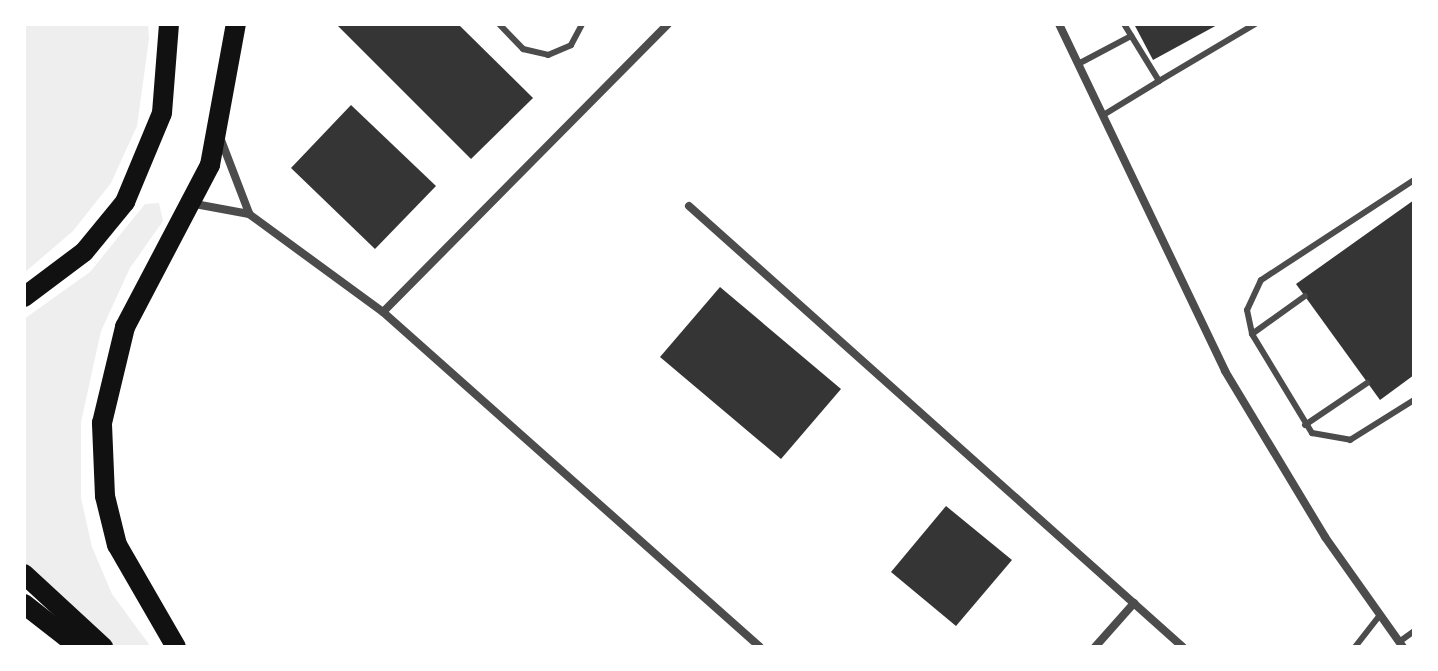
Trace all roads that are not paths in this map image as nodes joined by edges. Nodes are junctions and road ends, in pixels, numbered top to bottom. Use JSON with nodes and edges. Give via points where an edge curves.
{"nodes":[{"id":1,"x":169,"y":24,"type":"edge"},
{"id":2,"x":236,"y":24,"type":"edge"},
{"id":3,"x":499,"y":24,"type":"edge"},
{"id":4,"x":582,"y":24,"type":"edge"},
{"id":5,"x":668,"y":24,"type":"edge"},
{"id":6,"x":1059,"y":24,"type":"edge"},
{"id":7,"x":1124,"y":24,"type":"edge"},
{"id":8,"x":1255,"y":24,"type":"edge"},
{"id":9,"x":1131,"y":36,"type":"junction"},
{"id":10,"x":1080,"y":63,"type":"junction"},
{"id":11,"x":1159,"y":81,"type":"junction"},
{"id":12,"x":1105,"y":114,"type":"junction"},
{"id":13,"x":219,"y":135,"type":"junction"},
{"id":14,"x":1414,"y":180,"type":"edge"},
{"id":15,"x":195,"y":204,"type":"junction"},
{"id":16,"x":689,"y":206,"type":"dead end"},
{"id":17,"x":249,"y":214,"type":"junction"},
{"id":18,"x":1305,"y":296,"type":"dead end"},
{"id":19,"x":24,"y":297,"type":"edge"},
{"id":20,"x":383,"y":312,"type":"junction"},
{"id":21,"x":1252,"y":334,"type":"junction"},
{"id":22,"x":1367,"y":383,"type":"dead end"},
{"id":23,"x":1414,"y":400,"type":"edge"},
{"id":24,"x":1305,"y":425,"type":"junction"},
{"id":25,"x":24,"y":574,"type":"edge"},
{"id":26,"x":1134,"y":603,"type":"junction"},
{"id":27,"x":24,"y":604,"type":"edge"},
{"id":28,"x":1379,"y":616,"type":"junction"},
{"id":29,"x":1414,"y":631,"type":"edge"},
{"id":30,"x":1401,"y":644,"type":"edge"},
{"id":31,"x":79,"y":647,"type":"edge"},
{"id":32,"x":103,"y":647,"type":"edge"},
{"id":33,"x":176,"y":647,"type":"edge"},
{"id":34,"x":760,"y":647,"type":"edge"},
{"id":35,"x":1095,"y":647,"type":"edge"},
{"id":36,"x":1183,"y":647,"type":"edge"},
{"id":37,"x":1355,"y":647,"type":"edge"}],
"edges":[{"from":1,"to":19,"type":"main road","via":[[162,113],[130,192],[84,252]]},
{"from":2,"to":13,"type":"main road"},
{"from":3,"to":4,"type":"lane","via":[[523,49],[548,55],[571,45]]},
{"from":5,"to":20,"type":"street"},
{"from":6,"to":10,"type":"street"},
{"from":7,"to":9,"type":"lane"},
{"from":8,"to":11,"type":"lane"},
{"from":9,"to":10,"type":"lane"},
{"from":9,"to":11,"type":"lane"},
{"from":10,"to":12,"type":"street"},
{"from":11,"to":12,"type":"lane"},
{"from":12,"to":28,"type":"street","via":[[1225,371]]},
{"from":13,"to":15,"type":"main road"},
{"from":13,"to":17,"type":"street"},
{"from":14,"to":21,"type":"lane","via":[[1261,280],[1247,310]]},
{"from":15,"to":17,"type":"street"},
{"from":15,"to":33,"type":"main road","via":[[125,327],[101,435],[117,545]]},
{"from":16,"to":26,"type":"street"},
{"from":17,"to":20,"type":"street"},
{"from":18,"to":21,"type":"lane"},
{"from":20,"to":34,"type":"street"},
{"from":21,"to":24,"type":"lane"},
{"from":22,"to":24,"type":"lane"},
{"from":23,"to":24,"type":"lane","via":[[1350,440],[1324,439]]},
{"from":25,"to":32,"type":"main road"},
{"from":26,"to":35,"type":"street"},
{"from":26,"to":36,"type":"street"},
{"from":27,"to":31,"type":"main road"},
{"from":28,"to":30,"type":"street"},
{"from":28,"to":37,"type":"lane"},
{"from":29,"to":30,"type":"lane"}]}
